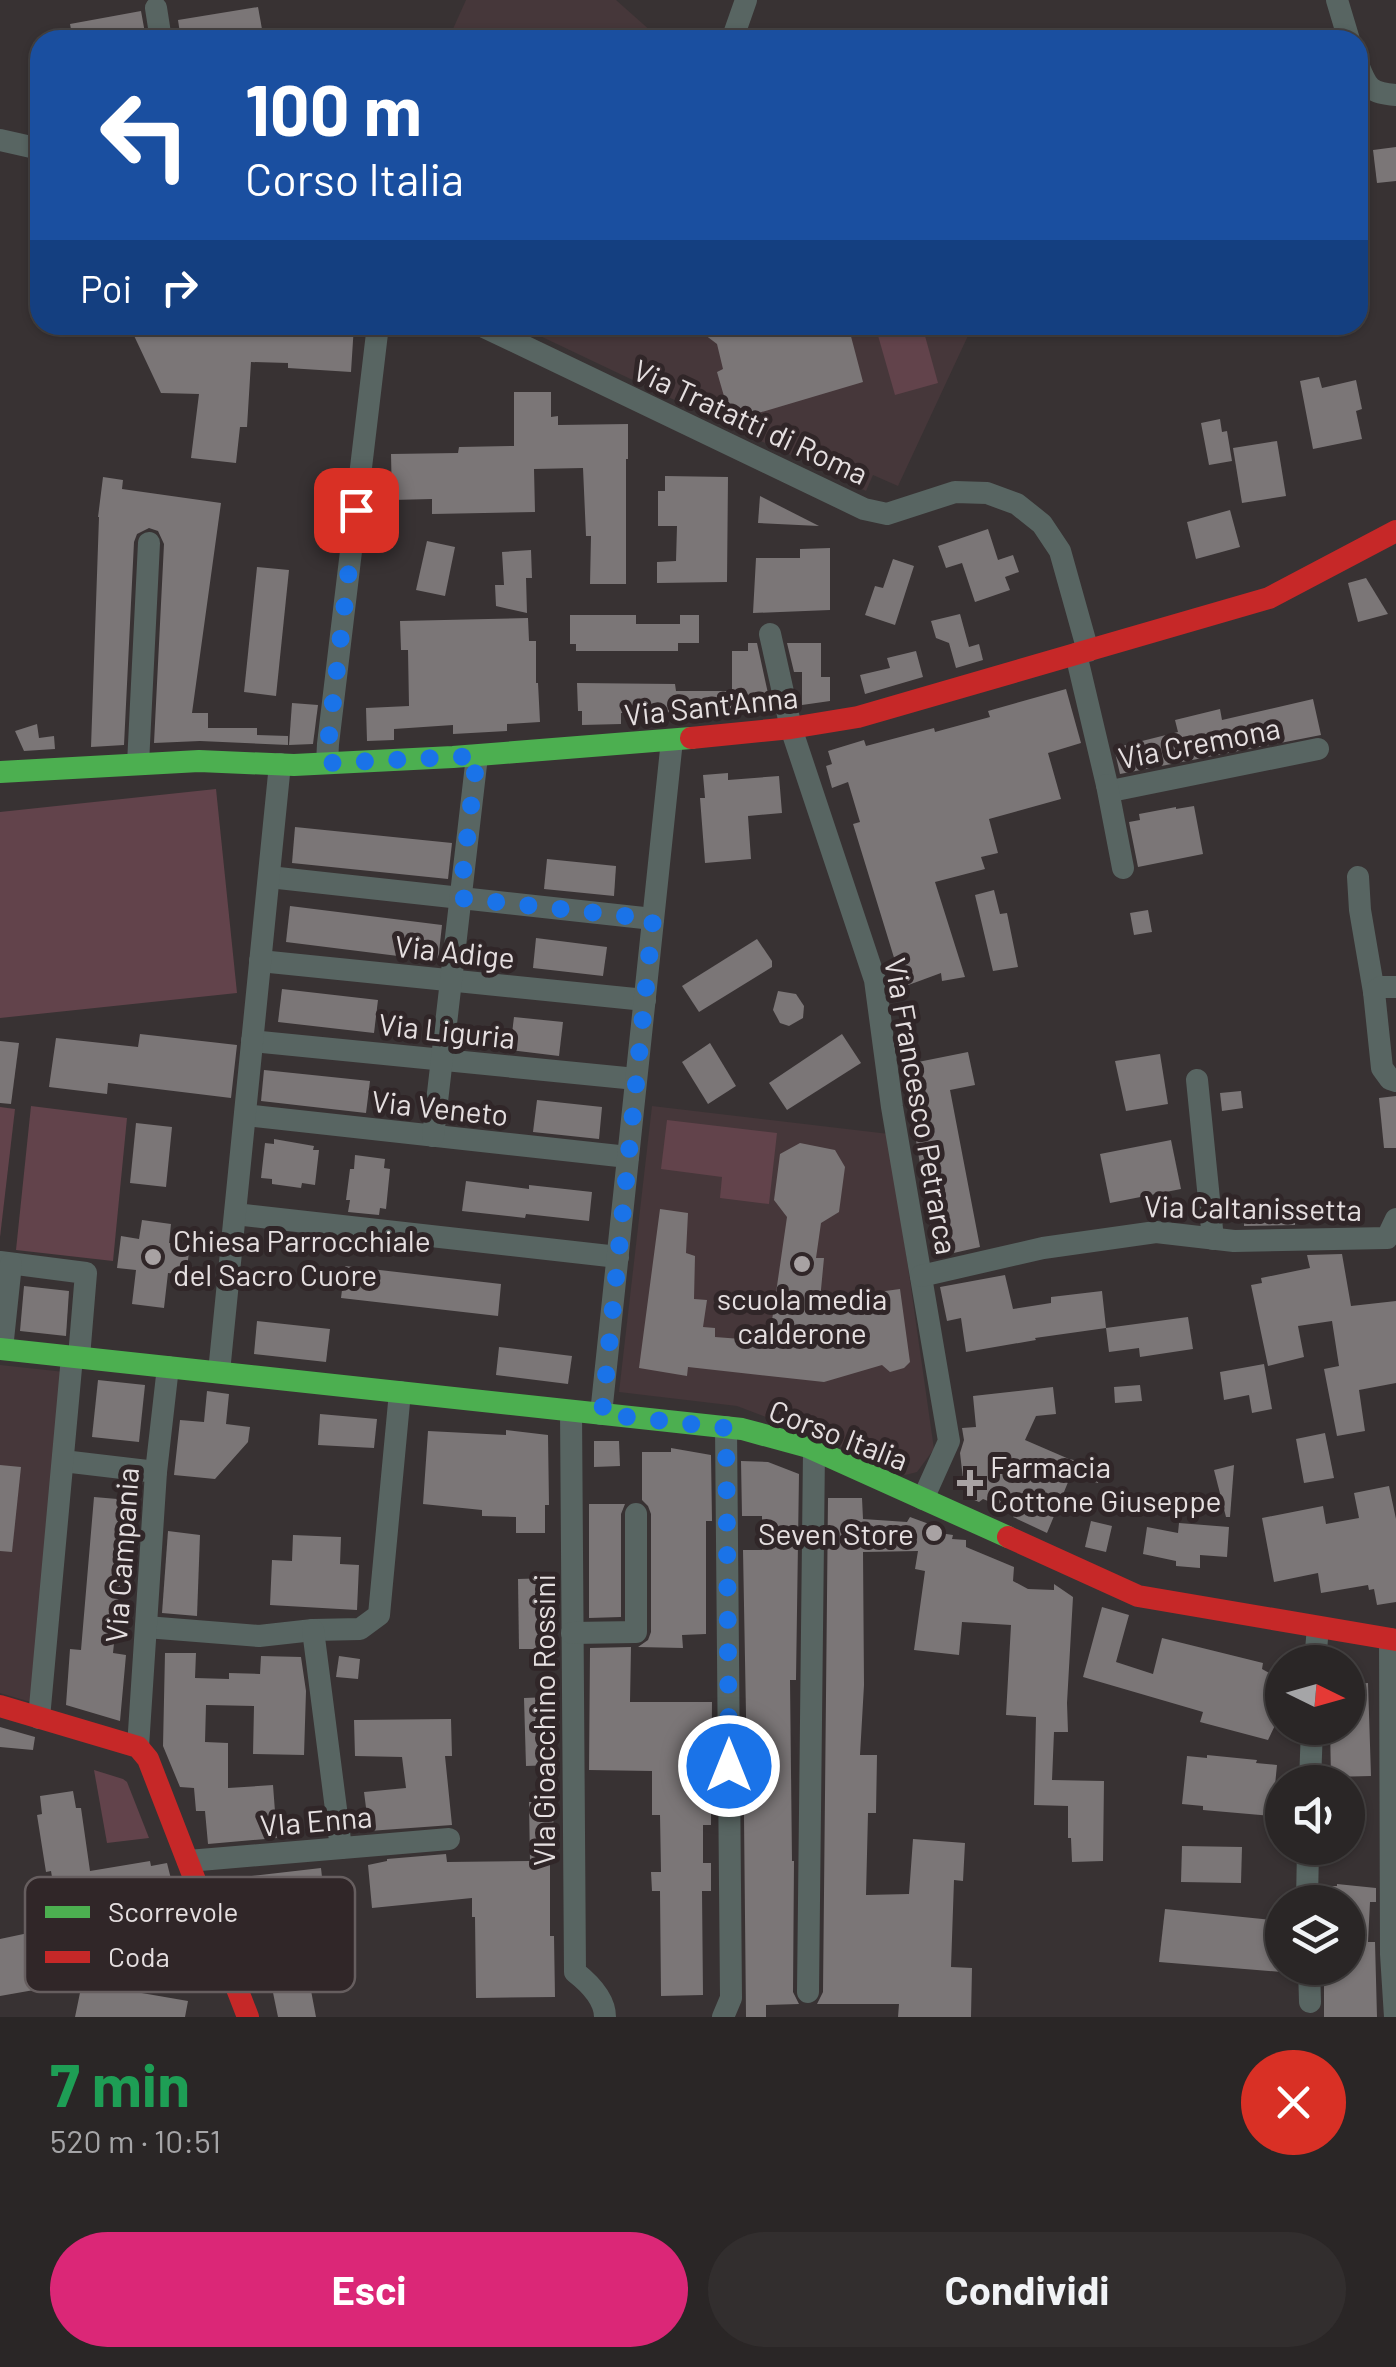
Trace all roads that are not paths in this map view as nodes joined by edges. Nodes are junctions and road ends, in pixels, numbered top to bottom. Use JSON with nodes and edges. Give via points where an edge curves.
{"nodes":[{"id":1,"x":746,"y":0,"type":"edge"},
{"id":2,"x":1337,"y":0,"type":"edge"},
{"id":3,"x":156,"y":8,"type":"dead end"},
{"id":4,"x":159,"y":30,"type":"edge"},
{"id":5,"x":736,"y":30,"type":"edge"},
{"id":6,"x":1347,"y":30,"type":"edge"},
{"id":7,"x":1368,"y":87,"type":"edge"},
{"id":8,"x":1396,"y":94,"type":"edge"},
{"id":9,"x":0,"y":140,"type":"edge"},
{"id":10,"x":30,"y":147,"type":"edge"},
{"id":11,"x":377,"y":335,"type":"edge"},
{"id":12,"x":501,"y":335,"type":"edge"},
{"id":13,"x":1396,"y":531,"type":"edge"},
{"id":14,"x":148,"y":543,"type":"dead end"},
{"id":15,"x":770,"y":634,"type":"dead end"},
{"id":16,"x":1082,"y":652,"type":"junction"},
{"id":17,"x":791,"y":728,"type":"junction"},
{"id":18,"x":672,"y":740,"type":"junction"},
{"id":19,"x":1318,"y":749,"type":"dead end"},
{"id":20,"x":477,"y":756,"type":"junction"},
{"id":21,"x":328,"y":763,"type":"junction"},
{"id":22,"x":138,"y":764,"type":"junction"},
{"id":23,"x":280,"y":764,"type":"junction"},
{"id":24,"x":0,"y":772,"type":"edge"},
{"id":25,"x":1107,"y":785,"type":"junction"},
{"id":26,"x":1123,"y":868,"type":"dead end"},
{"id":27,"x":269,"y":877,"type":"junction"},
{"id":28,"x":1358,"y":877,"type":"dead end"},
{"id":29,"x":460,"y":898,"type":"junction"},
{"id":30,"x":653,"y":919,"type":"junction"},
{"id":31,"x":260,"y":961,"type":"junction"},
{"id":32,"x":452,"y":980,"type":"junction"},
{"id":33,"x":1385,"y":990,"type":"edge"},
{"id":34,"x":644,"y":1000,"type":"junction"},
{"id":35,"x":252,"y":1041,"type":"junction"},
{"id":36,"x":442,"y":1060,"type":"junction"},
{"id":37,"x":636,"y":1079,"type":"junction"},
{"id":38,"x":1196,"y":1080,"type":"dead end"},
{"id":39,"x":1396,"y":1081,"type":"edge"},
{"id":40,"x":245,"y":1115,"type":"junction"},
{"id":41,"x":434,"y":1136,"type":"junction"},
{"id":42,"x":628,"y":1158,"type":"junction"},
{"id":43,"x":235,"y":1214,"type":"junction"},
{"id":44,"x":1396,"y":1218,"type":"edge"},
{"id":45,"x":1212,"y":1239,"type":"junction"},
{"id":46,"x":618,"y":1257,"type":"junction"},
{"id":47,"x":5,"y":1263,"type":"edge"},
{"id":48,"x":921,"y":1276,"type":"junction"},
{"id":49,"x":1,"y":1349,"type":"edge"},
{"id":50,"x":76,"y":1357,"type":"junction"},
{"id":51,"x":168,"y":1367,"type":"junction"},
{"id":52,"x":219,"y":1372,"type":"junction"},
{"id":53,"x":400,"y":1392,"type":"junction"},
{"id":54,"x":571,"y":1411,"type":"junction"},
{"id":55,"x":602,"y":1414,"type":"junction"},
{"id":56,"x":726,"y":1428,"type":"junction"},
{"id":57,"x":814,"y":1450,"type":"junction"},
{"id":58,"x":63,"y":1461,"type":"junction"},
{"id":59,"x":156,"y":1472,"type":"junction"},
{"id":60,"x":922,"y":1499,"type":"junction"},
{"id":61,"x":636,"y":1514,"type":"dead end"},
{"id":62,"x":146,"y":1627,"type":"junction"},
{"id":63,"x":1318,"y":1627,"type":"junction"},
{"id":64,"x":313,"y":1630,"type":"junction"},
{"id":65,"x":572,"y":1633,"type":"junction"},
{"id":66,"x":1393,"y":1640,"type":"edge"},
{"id":67,"x":1316,"y":1645,"type":"edge"},
{"id":68,"x":0,"y":1706,"type":"edge"},
{"id":69,"x":39,"y":1718,"type":"junction"},
{"id":70,"x":138,"y":1747,"type":"junction"},
{"id":71,"x":449,"y":1839,"type":"dead end"},
{"id":72,"x":341,"y":1848,"type":"junction"},
{"id":73,"x":188,"y":1861,"type":"junction"},
{"id":74,"x":194,"y":1877,"type":"edge"},
{"id":75,"x":1310,"y":1985,"type":"edge"},
{"id":76,"x":238,"y":1992,"type":"edge"},
{"id":77,"x":808,"y":1992,"type":"dead end"},
{"id":78,"x":1310,"y":2002,"type":"dead end"},
{"id":79,"x":248,"y":2017,"type":"edge"},
{"id":80,"x":605,"y":2017,"type":"edge"},
{"id":81,"x":723,"y":2017,"type":"edge"},
{"id":82,"x":1394,"y":2017,"type":"edge"}],
"edges":[{"from":1,"to":5,"type":"street"},
{"from":2,"to":6,"type":"street"},
{"from":3,"to":4,"type":"street"},
{"from":7,"to":8,"type":"street"},
{"from":9,"to":10,"type":"street"},
{"from":11,"to":21,"type":"street"},
{"from":12,"to":16,"type":"street","name":"Via Tratatti di Roma","via":[[864,508],[887,514],[955,492],[987,493],[1017,504],[1060,551]]},
{"from":13,"to":16,"type":"street","name":"Via Sant'Anna","via":[[1269,598]]},
{"from":14,"to":22,"type":"street"},
{"from":15,"to":17,"type":"street","name":"Via Francesco Petrarca"},
{"from":16,"to":17,"type":"street","name":"Via Sant'Anna","via":[[858,718]]},
{"from":16,"to":25,"type":"street","name":"Via Cremona"},
{"from":17,"to":18,"type":"street","name":"Via Sant'Anna"},
{"from":17,"to":48,"type":"street","name":"Via Francesco Petrarca","via":[[875,980]]},
{"from":18,"to":20,"type":"street","name":"Via Sant'Anna"},
{"from":18,"to":30,"type":"street"},
{"from":19,"to":25,"type":"street","name":"Via Cremona","via":[[1118,790]]},
{"from":20,"to":21,"type":"street","name":"Via Sant'Anna"},
{"from":20,"to":29,"type":"street"},
{"from":21,"to":23,"type":"street","name":"Via Sant'Anna"},
{"from":22,"to":23,"type":"street","name":"Via Sant'Anna"},
{"from":22,"to":24,"type":"street","name":"Via Sant'Anna"},
{"from":23,"to":27,"type":"street"},
{"from":25,"to":26,"type":"street"},
{"from":27,"to":29,"type":"street"},
{"from":27,"to":31,"type":"street"},
{"from":28,"to":33,"type":"street","via":[[1360,910]]},
{"from":29,"to":30,"type":"street"},
{"from":29,"to":32,"type":"street"},
{"from":30,"to":34,"type":"street"},
{"from":31,"to":32,"type":"street","name":"Via Adige"},
{"from":31,"to":35,"type":"street"},
{"from":32,"to":34,"type":"street","name":"Via Adige"},
{"from":32,"to":36,"type":"street"},
{"from":33,"to":39,"type":"street","via":[[1382,1068]]},
{"from":34,"to":37,"type":"street"},
{"from":35,"to":36,"type":"street","name":"Via Liguria"},
{"from":35,"to":40,"type":"street"},
{"from":36,"to":37,"type":"street","name":"Via Liguria"},
{"from":36,"to":41,"type":"street"},
{"from":37,"to":42,"type":"street"},
{"from":38,"to":45,"type":"street"},
{"from":40,"to":41,"type":"street","name":"Via Veneto"},
{"from":40,"to":43,"type":"street"},
{"from":41,"to":42,"type":"street","name":"Via Veneto"},
{"from":42,"to":46,"type":"street"},
{"from":43,"to":46,"type":"street"},
{"from":43,"to":52,"type":"street"},
{"from":44,"to":45,"type":"street","name":"Via Caltanissetta","via":[[1387,1238]]},
{"from":45,"to":48,"type":"street","name":"Via Caltanissetta","via":[[1156,1232],[1042,1248]]},
{"from":46,"to":55,"type":"street"},
{"from":47,"to":49,"type":"street"},
{"from":47,"to":50,"type":"street","via":[[86,1273]]},
{"from":48,"to":60,"type":"street","name":"Via Francesco Petrarca","via":[[948,1441]]},
{"from":49,"to":50,"type":"street","name":"Corso Italia"},
{"from":50,"to":51,"type":"street","name":"Corso Italia"},
{"from":50,"to":58,"type":"street"},
{"from":51,"to":52,"type":"street","name":"Corso Italia"},
{"from":51,"to":59,"type":"street","name":"Via Campania"},
{"from":52,"to":53,"type":"street","name":"Corso Italia"},
{"from":53,"to":54,"type":"street","name":"Corso Italia"},
{"from":53,"to":64,"type":"street","via":[[378,1615],[360,1629]]},
{"from":54,"to":55,"type":"street","name":"Corso Italia"},
{"from":54,"to":65,"type":"street","name":"VIa Gioacchino Rossini"},
{"from":55,"to":56,"type":"street","name":"Corso Italia"},
{"from":56,"to":57,"type":"street","name":"Corso Italia"},
{"from":56,"to":81,"type":"street","via":[[731,1998]]},
{"from":57,"to":60,"type":"street","name":"Corso Italia"},
{"from":57,"to":77,"type":"street"},
{"from":58,"to":59,"type":"street"},
{"from":58,"to":69,"type":"street"},
{"from":59,"to":62,"type":"street","name":"Via Campania"},
{"from":60,"to":63,"type":"street","name":"Corso Italia","via":[[1138,1596]]},
{"from":61,"to":65,"type":"street","via":[[636,1632]]},
{"from":62,"to":64,"type":"street","via":[[259,1636]]},
{"from":62,"to":70,"type":"street","name":"Via Campania"},
{"from":63,"to":66,"type":"street","name":"Corso Italia"},
{"from":63,"to":67,"type":"street"},
{"from":64,"to":72,"type":"street"},
{"from":65,"to":80,"type":"street","name":"VIa Gioacchino Rossini","via":[[575,1972],[596,1994]]},
{"from":66,"to":82,"type":"street"},
{"from":68,"to":69,"type":"street"},
{"from":69,"to":70,"type":"street"},
{"from":70,"to":73,"type":"street"},
{"from":71,"to":72,"type":"street","name":"VIa Enna"},
{"from":72,"to":73,"type":"street","name":"VIa Enna"},
{"from":73,"to":74,"type":"street"},
{"from":75,"to":78,"type":"street"},
{"from":76,"to":79,"type":"street"}]}
